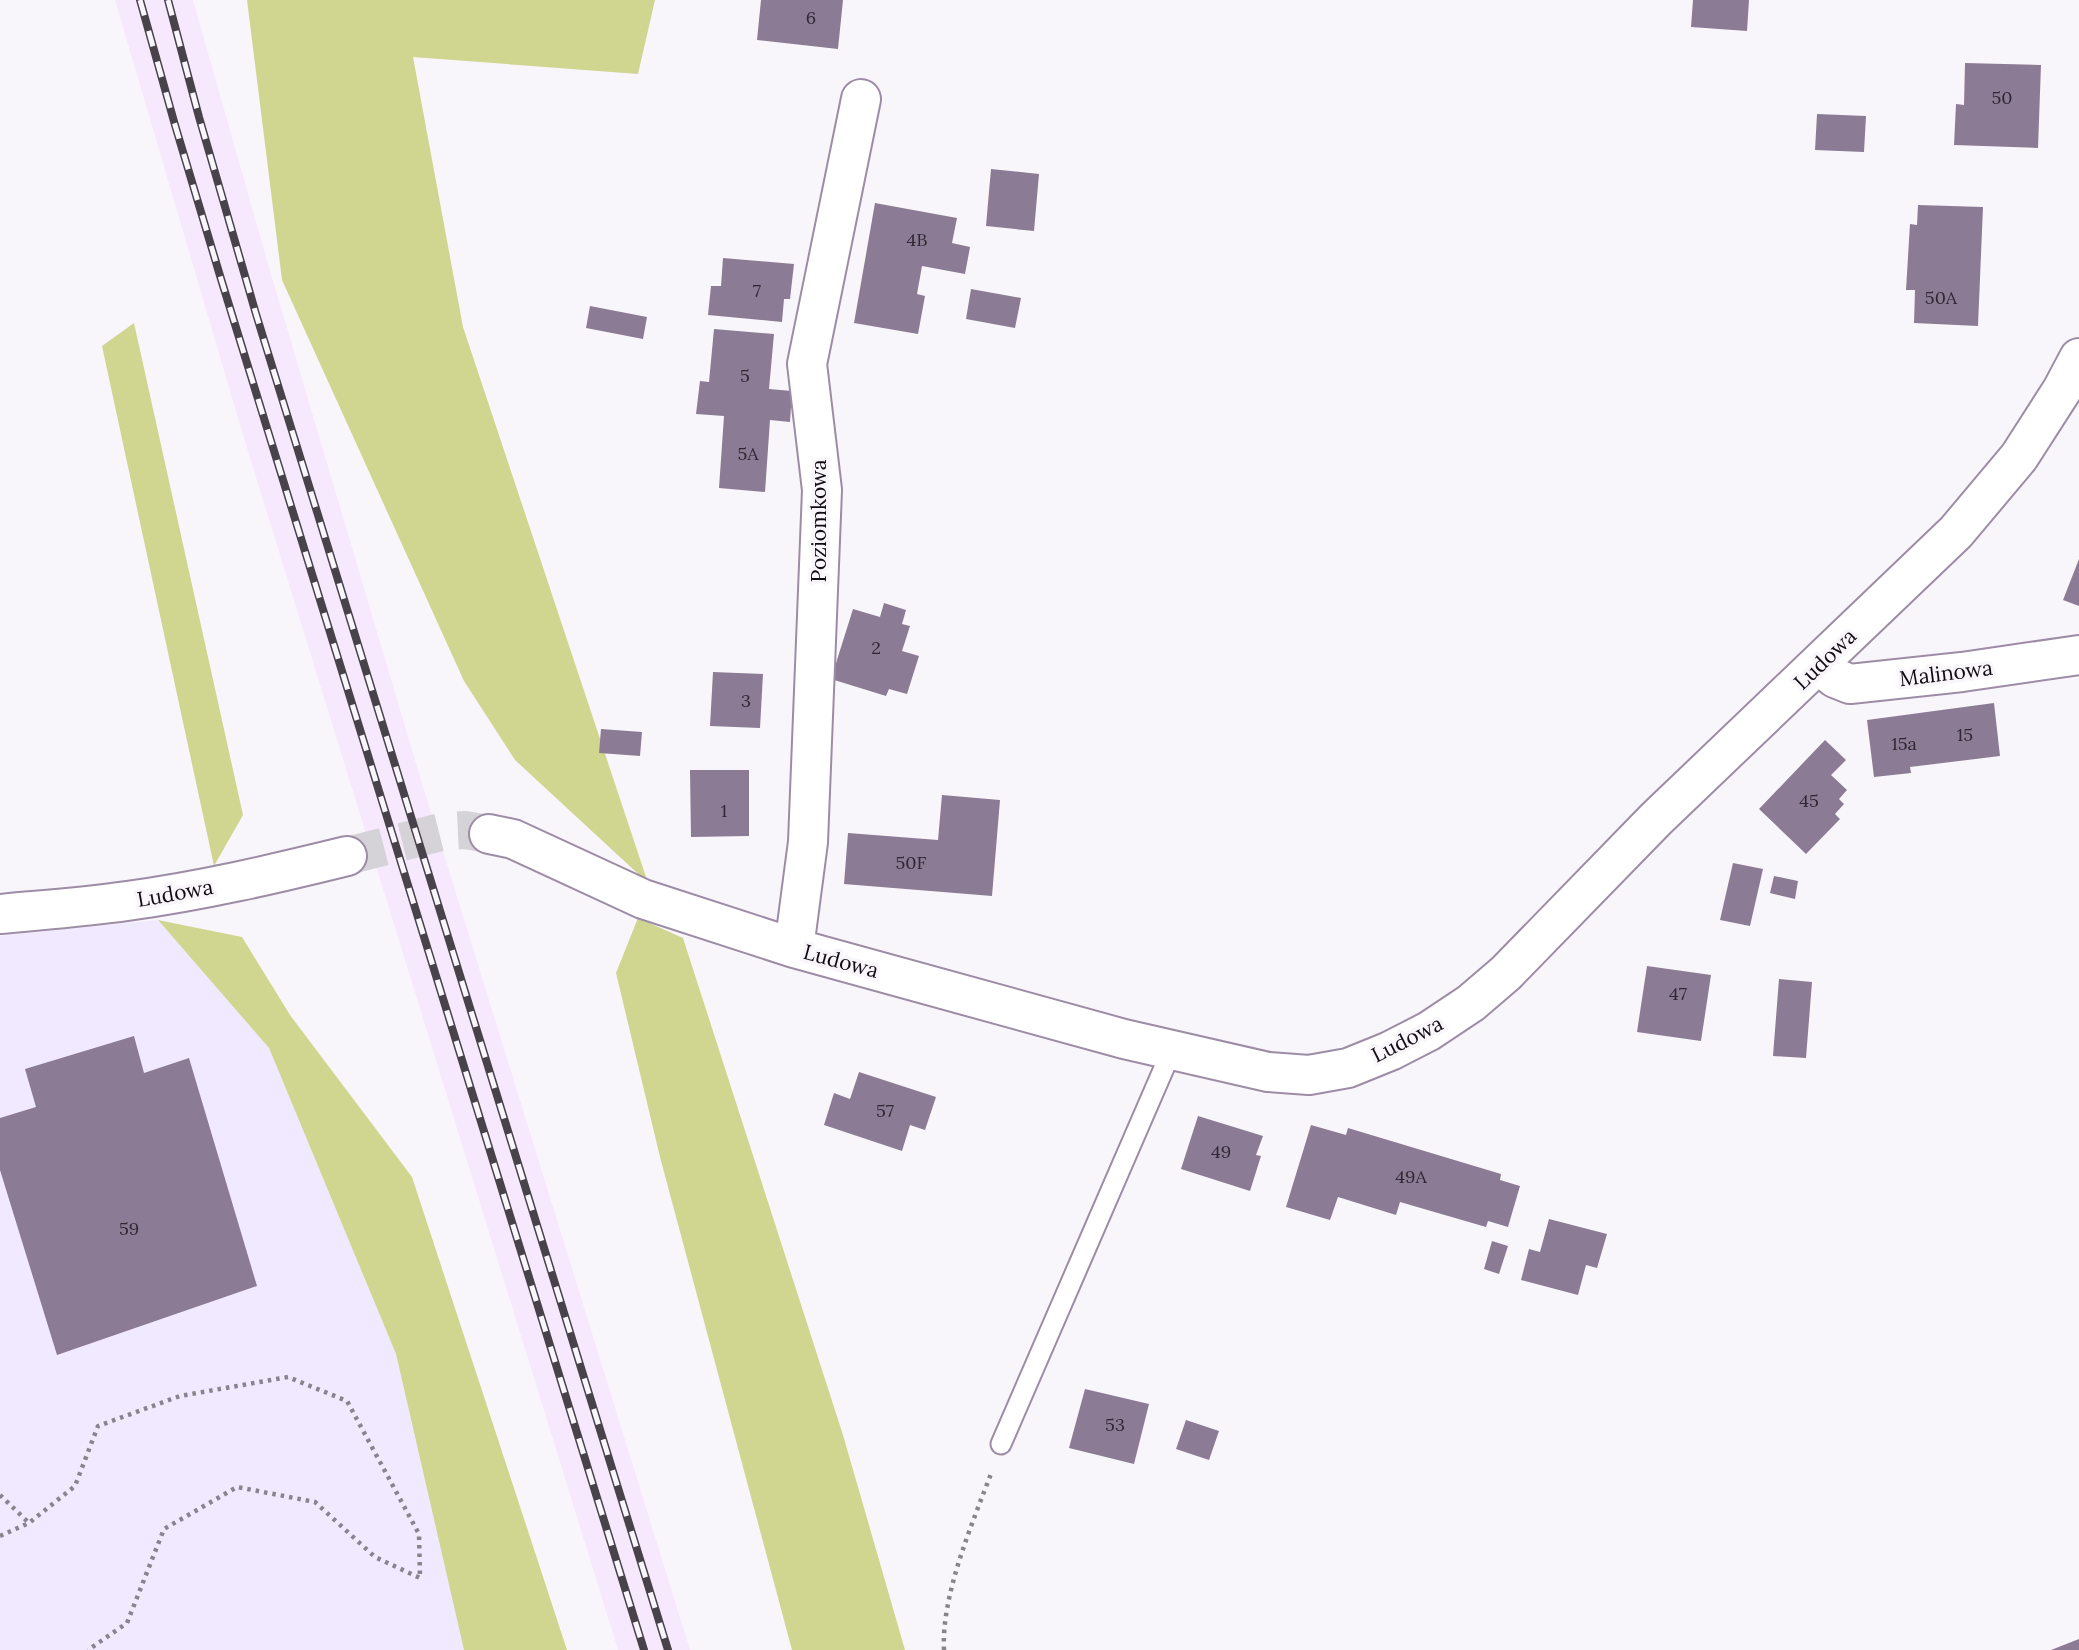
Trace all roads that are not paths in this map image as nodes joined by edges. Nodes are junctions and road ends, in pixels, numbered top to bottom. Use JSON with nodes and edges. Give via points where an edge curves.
{"nodes":[{"id":1,"x":861,"y":99,"type":"dead end"},
{"id":2,"x":2079,"y":358,"type":"edge"},
{"id":3,"x":2079,"y":655,"type":"edge"},
{"id":4,"x":1819,"y":665,"type":"junction"},
{"id":5,"x":489,"y":834,"type":"tunnel mouth"},
{"id":6,"x":346,"y":856,"type":"tunnel mouth"},
{"id":7,"x":0,"y":915,"type":"edge"},
{"id":8,"x":794,"y":948,"type":"junction"},
{"id":9,"x":1171,"y":1052,"type":"junction"},
{"id":10,"x":1001,"y":1444,"type":"road end"}],
"edges":[{"from":1,"to":8,"type":"street","name":"Poziomkowa","via":[[807,364],[822,490],[808,842]]},
{"from":2,"to":4,"type":"street","name":"Ludowa","via":[[2041,425],[1992,491]]},
{"from":3,"to":4,"type":"street","name":"Malinowa","via":[[1850,684]]},
{"from":4,"to":9,"type":"street","name":"Ludowa","via":[[1656,819],[1506,973],[1429,1031],[1348,1068],[1309,1075],[1268,1072]]},
{"from":5,"to":8,"type":"street","name":"Ludowa","via":[[513,839],[643,899]]},
{"from":6,"to":7,"type":"street","name":"Ludowa","via":[[183,892]]},
{"from":8,"to":9,"type":"street","name":"Ludowa"},
{"from":9,"to":10,"type":"lane"}]}
